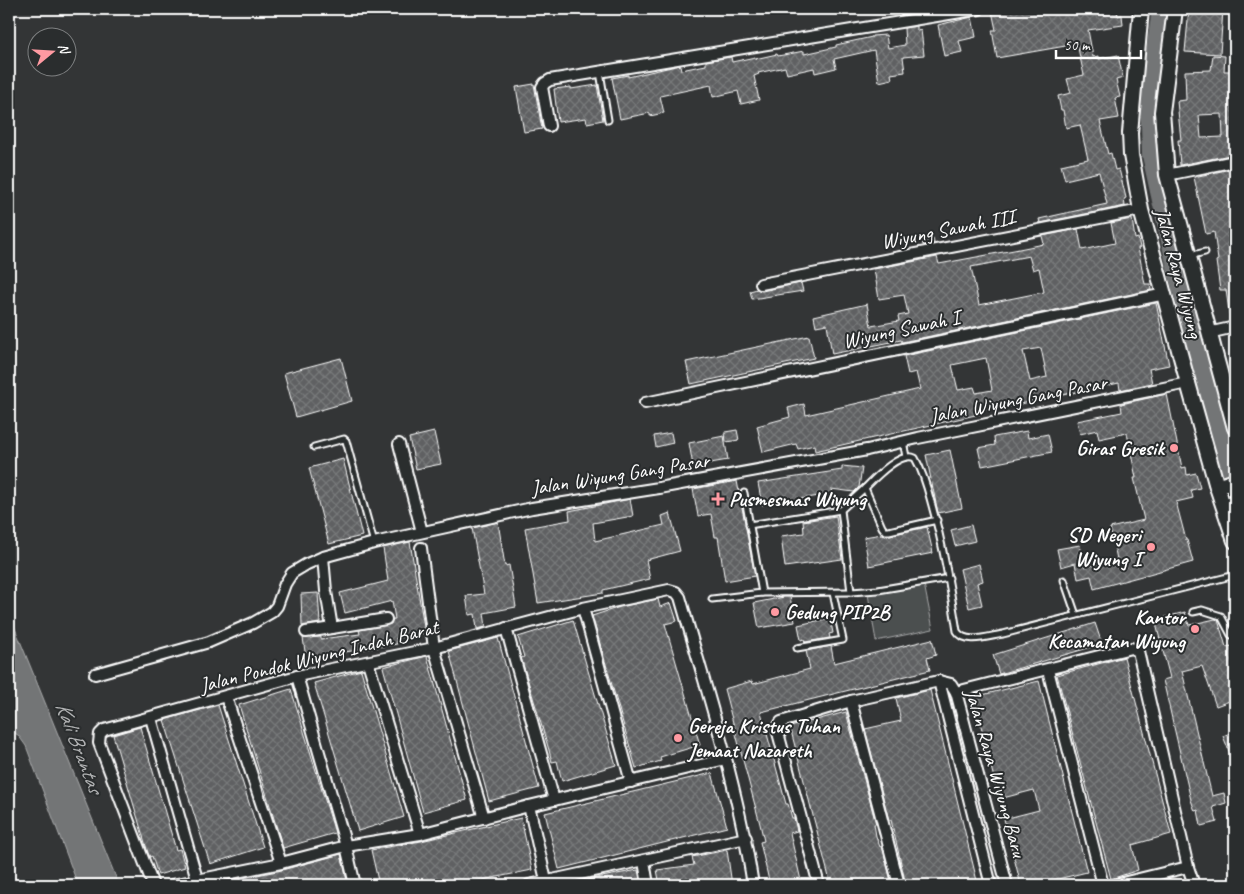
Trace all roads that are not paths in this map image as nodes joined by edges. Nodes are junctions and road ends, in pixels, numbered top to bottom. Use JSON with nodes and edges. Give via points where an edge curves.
{"nodes":[{"id":1,"x":979,"y":9,"type":"edge"},
{"id":2,"x":1141,"y":9,"type":"edge"},
{"id":3,"x":1175,"y":9,"type":"edge"},
{"id":4,"x":600,"y":72,"type":"junction"},
{"id":5,"x":608,"y":120,"type":"dead end"},
{"id":6,"x":549,"y":126,"type":"dead end"},
{"id":7,"x":1235,"y":161,"type":"edge"},
{"id":8,"x":1167,"y":175,"type":"junction"},
{"id":9,"x":1142,"y":210,"type":"junction"},
{"id":10,"x":1205,"y":252,"type":"dead end"},
{"id":11,"x":1189,"y":256,"type":"junction"},
{"id":12,"x":761,"y":284,"type":"dead end"},
{"id":13,"x":1165,"y":294,"type":"junction"},
{"id":14,"x":1235,"y":328,"type":"edge"},
{"id":15,"x":1208,"y":332,"type":"junction"},
{"id":16,"x":1188,"y":384,"type":"junction"},
{"id":17,"x":645,"y":402,"type":"dead end"},
{"id":18,"x":1235,"y":428,"type":"edge"},
{"id":19,"x":903,"y":441,"type":"junction"},
{"id":20,"x":399,"y":444,"type":"dead end"},
{"id":21,"x":314,"y":447,"type":"dead end"},
{"id":22,"x":906,"y":456,"type":"junction"},
{"id":23,"x":1226,"y":484,"type":"edge"},
{"id":24,"x":865,"y":488,"type":"junction"},
{"id":25,"x":744,"y":493,"type":"dead end"},
{"id":26,"x":841,"y":510,"type":"junction"},
{"id":27,"x":937,"y":520,"type":"junction"},
{"id":28,"x":750,"y":525,"type":"junction"},
{"id":29,"x":422,"y":532,"type":"junction"},
{"id":30,"x":1235,"y":541,"type":"edge"},
{"id":31,"x":374,"y":542,"type":"junction"},
{"id":32,"x":421,"y":548,"type":"dead end"},
{"id":33,"x":323,"y":557,"type":"junction"},
{"id":34,"x":1235,"y":574,"type":"edge"},
{"id":35,"x":949,"y":578,"type":"junction"},
{"id":36,"x":1064,"y":580,"type":"dead end"},
{"id":37,"x":851,"y":592,"type":"junction"},
{"id":38,"x":762,"y":593,"type":"junction"},
{"id":39,"x":833,"y":593,"type":"junction"},
{"id":40,"x":712,"y":599,"type":"dead end"},
{"id":41,"x":583,"y":608,"type":"junction"},
{"id":42,"x":1193,"y":612,"type":"dead end"},
{"id":43,"x":1076,"y":615,"type":"junction"},
{"id":44,"x":386,"y":619,"type":"dead end"},
{"id":45,"x":332,"y":628,"type":"junction"},
{"id":46,"x":506,"y":628,"type":"junction"},
{"id":47,"x":306,"y":632,"type":"dead end"},
{"id":48,"x":1235,"y":635,"type":"edge"},
{"id":49,"x":434,"y":648,"type":"junction"},
{"id":50,"x":797,"y":648,"type":"dead end"},
{"id":51,"x":368,"y":662,"type":"junction"},
{"id":52,"x":1048,"y":670,"type":"junction"},
{"id":53,"x":95,"y":674,"type":"dead end"},
{"id":54,"x":297,"y":676,"type":"junction"},
{"id":55,"x":939,"y":680,"type":"junction"},
{"id":56,"x":956,"y":692,"type":"junction"},
{"id":57,"x":226,"y":697,"type":"junction"},
{"id":58,"x":851,"y":701,"type":"junction"},
{"id":59,"x":151,"y":718,"type":"junction"},
{"id":60,"x":726,"y":759,"type":"junction"},
{"id":61,"x":632,"y":782,"type":"junction"},
{"id":62,"x":554,"y":800,"type":"junction"},
{"id":63,"x":528,"y":806,"type":"junction"},
{"id":64,"x":484,"y":818,"type":"junction"},
{"id":65,"x":420,"y":834,"type":"junction"},
{"id":66,"x":746,"y":838,"type":"junction"},
{"id":67,"x":346,"y":846,"type":"junction"},
{"id":68,"x":644,"y":861,"type":"junction"},
{"id":69,"x":281,"y":863,"type":"junction"},
{"id":70,"x":1188,"y":867,"type":"junction"},
{"id":71,"x":197,"y":879,"type":"junction"},
{"id":72,"x":547,"y":883,"type":"edge"},
{"id":73,"x":153,"y":885,"type":"edge"},
{"id":74,"x":172,"y":885,"type":"edge"},
{"id":75,"x":355,"y":885,"type":"edge"},
{"id":76,"x":530,"y":885,"type":"edge"},
{"id":77,"x":648,"y":885,"type":"edge"},
{"id":78,"x":753,"y":885,"type":"edge"},
{"id":79,"x":819,"y":885,"type":"edge"},
{"id":80,"x":899,"y":885,"type":"edge"},
{"id":81,"x":990,"y":885,"type":"edge"},
{"id":82,"x":1007,"y":885,"type":"edge"},
{"id":83,"x":1102,"y":885,"type":"edge"},
{"id":84,"x":1114,"y":885,"type":"edge"},
{"id":85,"x":1194,"y":885,"type":"edge"}],
"edges":[{"from":1,"to":4,"type":"street"},
{"from":2,"to":9,"type":"main road","name":"Jalan Raya Wiyung","via":[[1130,133]]},
{"from":3,"to":8,"type":"main road","name":"Jalan Raya Wiyung","via":[[1162,112]]},
{"from":4,"to":5,"type":"lane"},
{"from":4,"to":6,"type":"street","via":[[545,83],[542,87]]},
{"from":7,"to":8,"type":"street"},
{"from":8,"to":11,"type":"main road","name":"Jalan Raya Wiyung"},
{"from":9,"to":12,"type":"street","name":"Wiyung Sawah III"},
{"from":9,"to":13,"type":"main road","name":"Jalan Raya Wiyung"},
{"from":10,"to":11,"type":"lane"},
{"from":11,"to":15,"type":"main road","name":"Jalan Raya Wiyung"},
{"from":13,"to":16,"type":"main road","name":"Jalan Raya Wiyung"},
{"from":13,"to":17,"type":"street","name":"Wiyung Sawah I"},
{"from":14,"to":15,"type":"street"},
{"from":15,"to":18,"type":"main road","name":"Jalan Raya Wiyung"},
{"from":16,"to":19,"type":"street","name":"Jalan Wiyung Gang Pasar"},
{"from":16,"to":23,"type":"main road","name":"Jalan Raya Wiyung"},
{"from":19,"to":22,"type":"lane"},
{"from":19,"to":29,"type":"street","name":"Jalan Wiyung Gang Pasar","via":[[660,488],[532,508]]},
{"from":20,"to":29,"type":"street"},
{"from":21,"to":31,"type":"lane","via":[[346,440]]},
{"from":22,"to":24,"type":"lane","via":[[878,474]]},
{"from":22,"to":27,"type":"lane","via":[[915,458],[921,468]]},
{"from":23,"to":30,"type":"main road","name":"Jalan Raya Wiyung"},
{"from":24,"to":26,"type":"lane"},
{"from":24,"to":27,"type":"lane","via":[[885,531]]},
{"from":25,"to":28,"type":"lane"},
{"from":26,"to":28,"type":"lane"},
{"from":26,"to":37,"type":"lane"},
{"from":27,"to":35,"type":"lane"},
{"from":28,"to":38,"type":"lane"},
{"from":29,"to":31,"type":"street","name":"Jalan Wiyung Gang Pasar"},
{"from":31,"to":33,"type":"street","name":"Jalan Wiyung Gang Pasar"},
{"from":32,"to":49,"type":"street"},
{"from":33,"to":45,"type":"street"},
{"from":33,"to":53,"type":"street","name":"Jalan Wiyung Gang Pasar","via":[[292,573],[277,606],[253,623],[208,642]]},
{"from":34,"to":43,"type":"lane"},
{"from":35,"to":37,"type":"lane"},
{"from":35,"to":43,"type":"lane","via":[[957,631],[968,639],[1003,634]]},
{"from":36,"to":43,"type":"lane"},
{"from":37,"to":39,"type":"lane"},
{"from":38,"to":39,"type":"lane"},
{"from":38,"to":40,"type":"lane"},
{"from":39,"to":50,"type":"lane","via":[[843,640]]},
{"from":41,"to":46,"type":"street","name":"Jalan Pondok Wiyung Indah Barat"},
{"from":41,"to":60,"type":"street","name":"Jalan Pondok Wiyung Indah Barat","via":[[669,590],[676,592]]},
{"from":41,"to":61,"type":"street"},
{"from":42,"to":48,"type":"lane","via":[[1202,610],[1221,616],[1231,635]]},
{"from":44,"to":45,"type":"street"},
{"from":45,"to":47,"type":"street"},
{"from":46,"to":49,"type":"street","name":"Jalan Pondok Wiyung Indah Barat"},
{"from":46,"to":62,"type":"street"},
{"from":49,"to":51,"type":"street","name":"Jalan Pondok Wiyung Indah Barat"},
{"from":49,"to":64,"type":"street"},
{"from":51,"to":54,"type":"street","name":"Jalan Pondok Wiyung Indah Barat"},
{"from":51,"to":65,"type":"street"},
{"from":52,"to":56,"type":"street"},
{"from":52,"to":70,"type":"street","via":[[1130,648],[1138,651]]},
{"from":52,"to":83,"type":"street"},
{"from":54,"to":57,"type":"street","name":"Jalan Pondok Wiyung Indah Barat"},
{"from":54,"to":67,"type":"street"},
{"from":55,"to":56,"type":"street","name":"Jalan Raya Wiyung Baru","via":[[951,684]]},
{"from":55,"to":58,"type":"street"},
{"from":55,"to":81,"type":"street","name":"Jalan Raya Wiyung Baru"},
{"from":56,"to":82,"type":"street","name":"Jalan Raya Wiyung Baru"},
{"from":57,"to":59,"type":"street","name":"Jalan Pondok Wiyung Indah Barat"},
{"from":57,"to":69,"type":"street"},
{"from":58,"to":79,"type":"street","via":[[781,722],[777,727]]},
{"from":58,"to":80,"type":"street"},
{"from":59,"to":71,"type":"street"},
{"from":59,"to":73,"type":"street","name":"Jalan Pondok Wiyung Indah Barat","via":[[108,728],[100,734],[99,743]]},
{"from":60,"to":61,"type":"street"},
{"from":60,"to":66,"type":"street"},
{"from":61,"to":62,"type":"street"},
{"from":62,"to":63,"type":"street"},
{"from":63,"to":64,"type":"street"},
{"from":63,"to":72,"type":"street"},
{"from":64,"to":65,"type":"street"},
{"from":65,"to":67,"type":"street"},
{"from":66,"to":68,"type":"street"},
{"from":66,"to":78,"type":"street"},
{"from":67,"to":69,"type":"street"},
{"from":67,"to":75,"type":"street"},
{"from":68,"to":72,"type":"street"},
{"from":68,"to":77,"type":"street"},
{"from":69,"to":71,"type":"street"},
{"from":70,"to":84,"type":"street"},
{"from":70,"to":85,"type":"street"},
{"from":71,"to":74,"type":"street"},
{"from":72,"to":76,"type":"street"}]}
